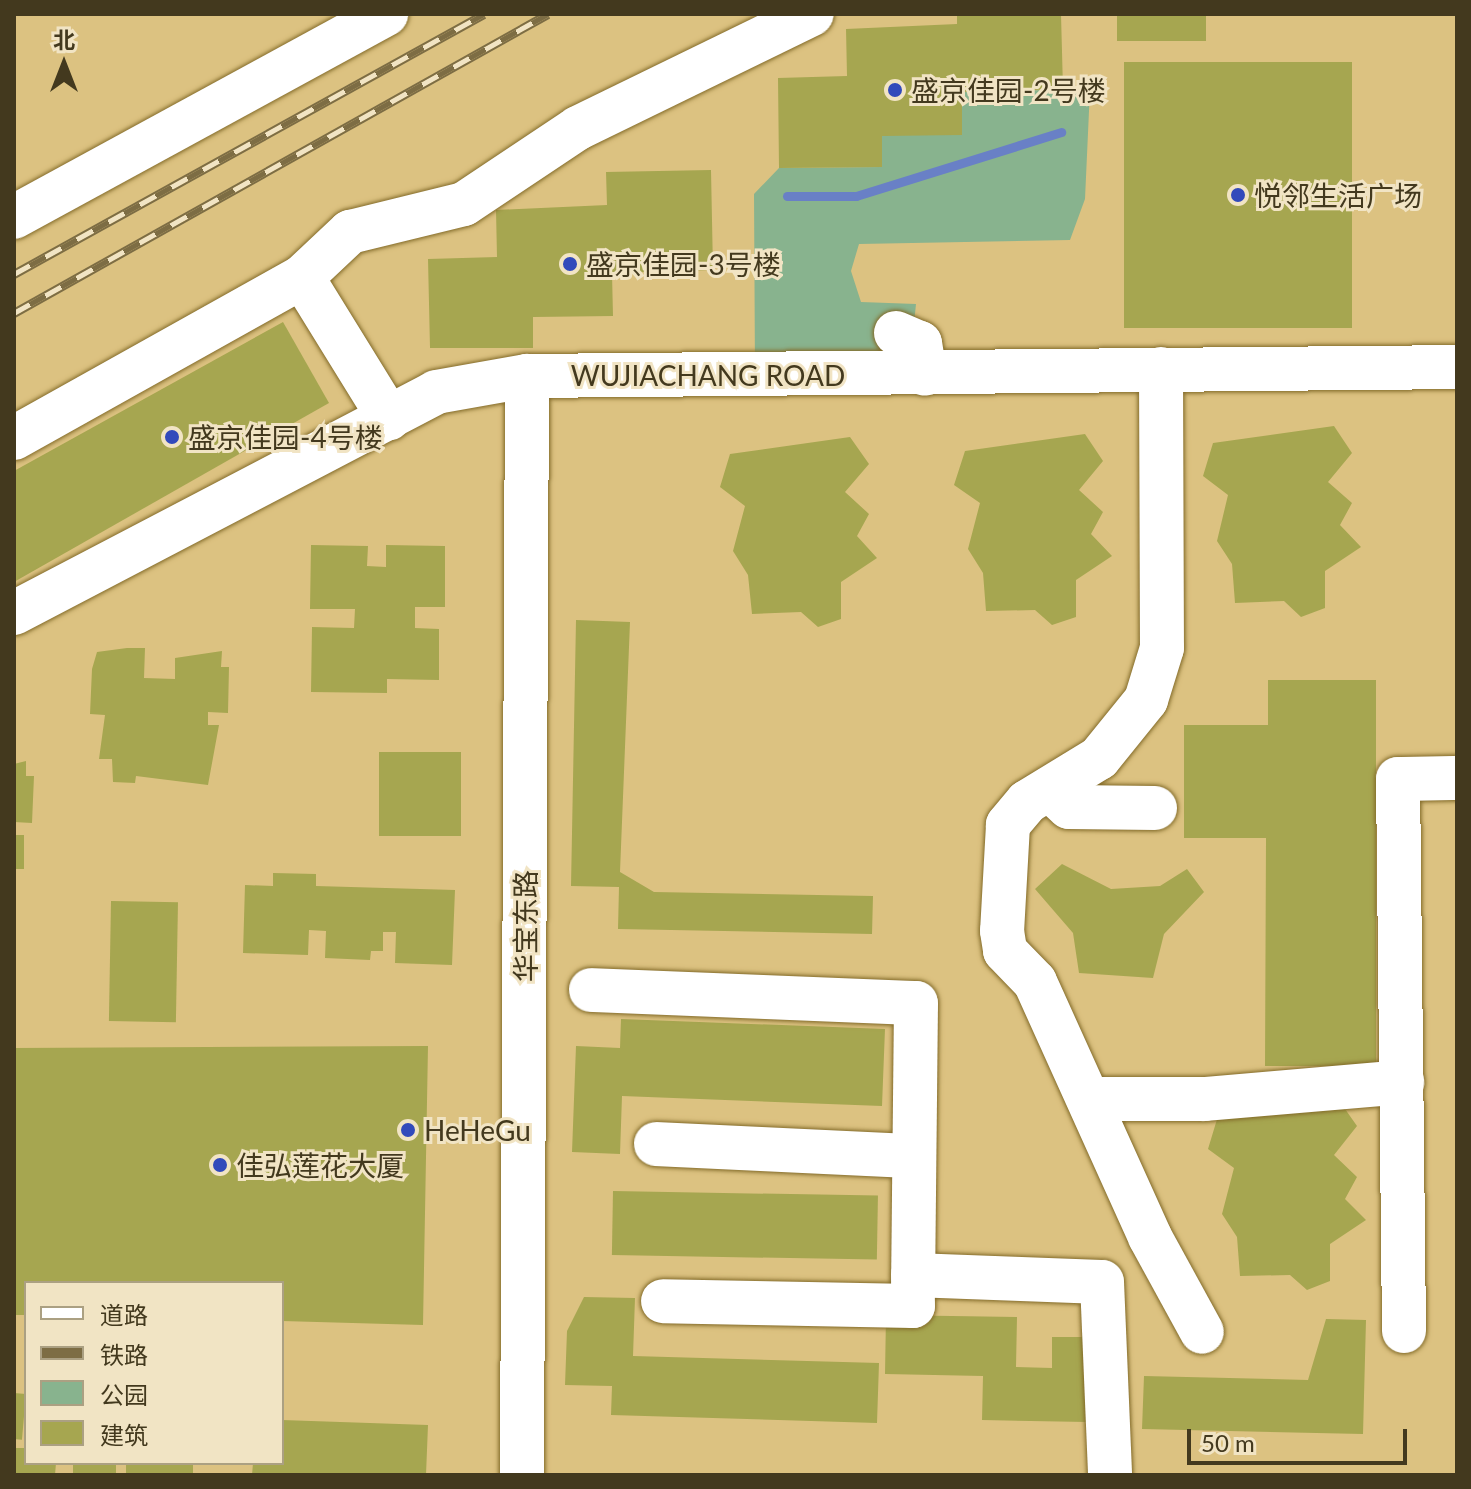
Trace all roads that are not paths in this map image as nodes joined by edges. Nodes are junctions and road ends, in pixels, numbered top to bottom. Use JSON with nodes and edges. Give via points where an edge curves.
{"nodes":[{"id":1,"x":812,"y":14,"type":"edge"},
{"id":2,"x":365,"y":19,"type":"edge"},
{"id":3,"x":14,"y":217,"type":"edge"},
{"id":4,"x":302,"y":277,"type":"junction"},
{"id":5,"x":896,"y":333,"type":"dead end"},
{"id":6,"x":998,"y":344,"type":"dead end"},
{"id":7,"x":1457,"y":367,"type":"edge"},
{"id":8,"x":1161,"y":369,"type":"junction"},
{"id":9,"x":944,"y":373,"type":"junction"},
{"id":10,"x":527,"y":376,"type":"junction"},
{"id":11,"x":389,"y":418,"type":"junction"},
{"id":12,"x":14,"y":438,"type":"edge"},
{"id":13,"x":14,"y":613,"type":"edge"},
{"id":14,"x":1457,"y":778,"type":"edge"},
{"id":15,"x":1049,"y":789,"type":"junction"},
{"id":16,"x":1155,"y":808,"type":"dead end"},
{"id":17,"x":591,"y":990,"type":"dead end"},
{"id":18,"x":1402,"y":1082,"type":"junction"},
{"id":19,"x":1091,"y":1099,"type":"junction"},
{"id":20,"x":656,"y":1144,"type":"dead end"},
{"id":21,"x":914,"y":1156,"type":"junction"},
{"id":22,"x":913,"y":1275,"type":"junction"},
{"id":23,"x":663,"y":1301,"type":"dead end"},
{"id":24,"x":1404,"y":1331,"type":"dead end"},
{"id":25,"x":1202,"y":1332,"type":"dead end"},
{"id":26,"x":522,"y":1475,"type":"edge"},
{"id":27,"x":1110,"y":1475,"type":"edge"}],
"edges":[{"from":1,"to":4,"type":"street","via":[[578,128],[464,204],[350,232]]},
{"from":2,"to":3,"type":"street"},
{"from":4,"to":11,"type":"street"},
{"from":4,"to":12,"type":"street"},
{"from":5,"to":9,"type":"street","via":[[920,343]]},
{"from":6,"to":9,"type":"street","via":[[966,350]]},
{"from":7,"to":8,"type":"street","name":"WUJIACHANG ROAD"},
{"from":8,"to":9,"type":"street","name":"WUJIACHANG ROAD"},
{"from":8,"to":15,"type":"street","via":[[1162,648],[1137,712],[1099,758]]},
{"from":9,"to":10,"type":"street","name":"WUJIACHANG ROAD"},
{"from":10,"to":11,"type":"street","name":"WUJIACHANG ROAD","via":[[436,392]]},
{"from":10,"to":26,"type":"street","name":"华宝东路"},
{"from":11,"to":13,"type":"street","name":"WUJIACHANG ROAD"},
{"from":14,"to":18,"type":"street","via":[[1398,779]]},
{"from":15,"to":16,"type":"street","via":[[1069,807]]},
{"from":15,"to":19,"type":"street","via":[[1008,825],[1002,931],[1005,951],[1035,982]]},
{"from":17,"to":21,"type":"street","via":[[916,1003]]},
{"from":18,"to":19,"type":"street","via":[[1205,1099]]},
{"from":18,"to":24,"type":"street"},
{"from":19,"to":25,"type":"street","via":[[1150,1237]]},
{"from":20,"to":21,"type":"street"},
{"from":21,"to":22,"type":"street"},
{"from":22,"to":23,"type":"street","via":[[913,1306]]},
{"from":22,"to":27,"type":"street","via":[[1102,1282]]}]}
